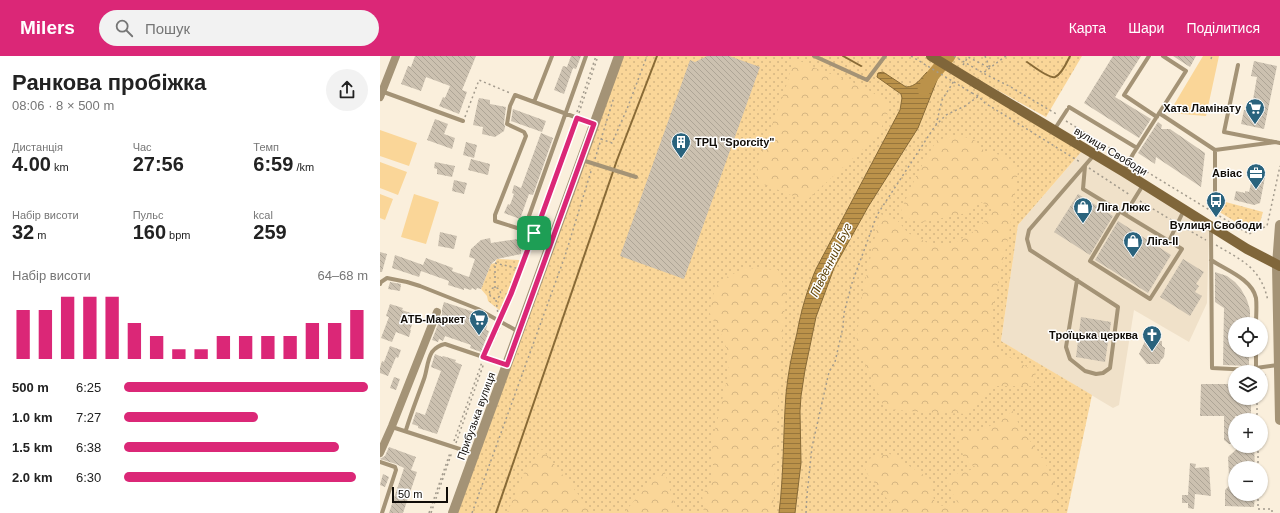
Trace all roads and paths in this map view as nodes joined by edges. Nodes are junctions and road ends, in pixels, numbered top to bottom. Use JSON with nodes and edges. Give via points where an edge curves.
{"nodes":[{"id":1,"x":396,"y":56,"type":"edge"},
{"id":2,"x":552,"y":56,"type":"edge"},
{"id":3,"x":586,"y":56,"type":"edge"},
{"id":4,"x":597,"y":56,"type":"edge"},
{"id":5,"x":619,"y":56,"type":"edge"},
{"id":6,"x":647,"y":56,"type":"edge"},
{"id":7,"x":814,"y":56,"type":"edge"},
{"id":8,"x":885,"y":56,"type":"edge"},
{"id":9,"x":912,"y":56,"type":"edge"},
{"id":10,"x":930,"y":56,"type":"edge"},
{"id":11,"x":954,"y":56,"type":"edge"},
{"id":12,"x":986,"y":56,"type":"edge"},
{"id":13,"x":1006,"y":56,"type":"edge"},
{"id":14,"x":1149,"y":56,"type":"edge"},
{"id":15,"x":1163,"y":56,"type":"edge"},
{"id":16,"x":1212,"y":56,"type":"edge"},
{"id":17,"x":1211,"y":59,"type":"dead end"},
{"id":18,"x":1238,"y":65,"type":"dead end"},
{"id":19,"x":990,"y":68,"type":"junction"},
{"id":20,"x":961,"y":69,"type":"dead end"},
{"id":21,"x":983,"y":74,"type":"junction"},
{"id":22,"x":957,"y":75,"type":"dead end"},
{"id":23,"x":975,"y":88,"type":"junction"},
{"id":24,"x":988,"y":91,"type":"junction"},
{"id":25,"x":509,"y":92,"type":"dead end"},
{"id":26,"x":381,"y":93,"type":"edge"},
{"id":27,"x":978,"y":96,"type":"junction"},
{"id":28,"x":614,"y":97,"type":"dead end"},
{"id":29,"x":534,"y":102,"type":"junction"},
{"id":30,"x":566,"y":114,"type":"junction"},
{"id":31,"x":1158,"y":115,"type":"junction"},
{"id":32,"x":576,"y":118,"type":"junction"},
{"id":33,"x":1062,"y":118,"type":"junction"},
{"id":34,"x":463,"y":121,"type":"joint"},
{"id":35,"x":594,"y":124,"type":"junction"},
{"id":36,"x":935,"y":126,"type":"junction"},
{"id":37,"x":1054,"y":130,"type":"junction"},
{"id":38,"x":601,"y":139,"type":"junction"},
{"id":39,"x":1278,"y":142,"type":"edge"},
{"id":40,"x":1137,"y":148,"type":"junction"},
{"id":41,"x":1215,"y":150,"type":"junction"},
{"id":42,"x":1094,"y":154,"type":"junction"},
{"id":43,"x":581,"y":160,"type":"junction"},
{"id":44,"x":1130,"y":161,"type":"junction"},
{"id":45,"x":593,"y":164,"type":"junction"},
{"id":46,"x":1085,"y":165,"type":"junction"},
{"id":47,"x":1280,"y":166,"type":"edge"},
{"id":48,"x":1124,"y":172,"type":"junction"},
{"id":49,"x":636,"y":177,"type":"dead end"},
{"id":50,"x":1143,"y":185,"type":"junction"},
{"id":51,"x":1135,"y":198,"type":"junction"},
{"id":52,"x":1215,"y":201,"type":"dead end"},
{"id":53,"x":1184,"y":210,"type":"junction"},
{"id":54,"x":1120,"y":211,"type":"junction"},
{"id":55,"x":1125,"y":214,"type":"junction"},
{"id":56,"x":1178,"y":224,"type":"junction"},
{"id":57,"x":1280,"y":225,"type":"edge"},
{"id":58,"x":1211,"y":226,"type":"junction"},
{"id":59,"x":524,"y":230,"type":"junction"},
{"id":60,"x":535,"y":234,"type":"junction"},
{"id":61,"x":552,"y":240,"type":"junction"},
{"id":62,"x":1170,"y":241,"type":"junction"},
{"id":63,"x":1211,"y":243,"type":"junction"},
{"id":64,"x":1211,"y":260,"type":"junction"},
{"id":65,"x":1278,"y":266,"type":"edge"},
{"id":66,"x":520,"y":269,"type":"junction"},
{"id":67,"x":1077,"y":280,"type":"junction"},
{"id":68,"x":380,"y":282,"type":"edge"},
{"id":69,"x":495,"y":288,"type":"junction"},
{"id":70,"x":496,"y":299,"type":"junction"},
{"id":71,"x":1268,"y":301,"type":"dead end"},
{"id":72,"x":437,"y":312,"type":"dead end"},
{"id":73,"x":1256,"y":317,"type":"edge"},
{"id":74,"x":500,"y":322,"type":"junction"},
{"id":75,"x":519,"y":332,"type":"junction"},
{"id":76,"x":484,"y":358,"type":"junction"},
{"id":77,"x":507,"y":365,"type":"junction"},
{"id":78,"x":1279,"y":365,"type":"junction"},
{"id":79,"x":1268,"y":366,"type":"edge"},
{"id":80,"x":1228,"y":369,"type":"edge"},
{"id":81,"x":1280,"y":420,"type":"edge"},
{"id":82,"x":392,"y":426,"type":"junction"},
{"id":83,"x":406,"y":430,"type":"junction"},
{"id":84,"x":453,"y":447,"type":"junction"},
{"id":85,"x":380,"y":453,"type":"edge"},
{"id":86,"x":475,"y":454,"type":"junction"},
{"id":87,"x":380,"y":462,"type":"edge"},
{"id":88,"x":1258,"y":501,"type":"edge"},
{"id":89,"x":382,"y":513,"type":"edge"},
{"id":90,"x":430,"y":513,"type":"edge"},
{"id":91,"x":453,"y":513,"type":"edge"},
{"id":92,"x":472,"y":513,"type":"edge"},
{"id":93,"x":806,"y":513,"type":"edge"},
{"id":94,"x":1272,"y":513,"type":"edge"}],
"edges":[{"from":1,"to":26,"type":"street"},
{"from":2,"to":29,"type":"lane"},
{"from":3,"to":30,"type":"lane"},
{"from":4,"to":32,"type":"path"},
{"from":5,"to":35,"type":"street","name":"Прибузька вулиця"},
{"from":6,"to":38,"type":"path","via":[[612,143]]},
{"from":7,"to":8,"type":"lane","via":[[867,80]]},
{"from":9,"to":23,"type":"path","bridge":true},
{"from":10,"to":23,"type":"main road","name":"вулиця Свободи","bridge":true},
{"from":11,"to":21,"type":"path","bridge":true},
{"from":12,"to":19,"type":"path"},
{"from":13,"to":19,"type":"path"},
{"from":14,"to":31,"type":"lane","via":[[1124,95]]},
{"from":15,"to":31,"type":"lane","via":[[1186,71]]},
{"from":16,"to":17,"type":"path"},
{"from":18,"to":39,"type":"lane","via":[[1224,132]]},
{"from":19,"to":20,"type":"path","via":[[968,57]]},
{"from":19,"to":21,"type":"path"},
{"from":21,"to":33,"type":"path","via":[[1009,86]]},
{"from":22,"to":36,"type":"path","via":[[942,100]]},
{"from":23,"to":24,"type":"main road","name":"вулиця Свободи"},
{"from":23,"to":27,"type":"path"},
{"from":24,"to":27,"type":"path"},
{"from":24,"to":37,"type":"main road","name":"вулиця Свободи"},
{"from":25,"to":34,"type":"path","via":[[479,80]]},
{"from":26,"to":34,"type":"lane"},
{"from":27,"to":36,"type":"path","via":[[946,115]]},
{"from":27,"to":46,"type":"path","via":[[985,103]]},
{"from":28,"to":38,"type":"path"},
{"from":29,"to":30,"type":"lane"},
{"from":29,"to":59,"type":"lane","via":[[515,95],[510,106],[507,124],[524,132],[526,136],[495,215],[495,221]]},
{"from":30,"to":32,"type":"lane"},
{"from":30,"to":59,"type":"lane"},
{"from":31,"to":40,"type":"lane"},
{"from":31,"to":41,"type":"lane"},
{"from":32,"to":35,"type":"lane"},
{"from":32,"to":60,"type":"path"},
{"from":33,"to":37,"type":"lane"},
{"from":33,"to":40,"type":"lane","via":[[1068,108]]},
{"from":33,"to":44,"type":"path"},
{"from":35,"to":43,"type":"street","name":"Прибузька вулиця"},
{"from":36,"to":93,"type":"path","via":[[877,215],[852,283],[844,313],[842,334],[835,362],[829,372],[812,447]]},
{"from":37,"to":42,"type":"main road","name":"вулиця Свободи"},
{"from":38,"to":45,"type":"path"},
{"from":39,"to":41,"type":"lane"},
{"from":40,"to":44,"type":"lane"},
{"from":41,"to":52,"type":"lane"},
{"from":42,"to":46,"type":"lane"},
{"from":42,"to":48,"type":"main road","name":"вулиця Свободи"},
{"from":43,"to":45,"type":"lane"},
{"from":43,"to":61,"type":"street","name":"Прибузька вулиця"},
{"from":44,"to":47,"type":"path","via":[[1249,234],[1267,226]]},
{"from":44,"to":48,"type":"lane"},
{"from":45,"to":49,"type":"lane"},
{"from":45,"to":92,"type":"path","via":[[565,256]]},
{"from":46,"to":51,"type":"path"},
{"from":46,"to":54,"type":"lane","via":[[1083,189]]},
{"from":46,"to":67,"type":"lane","via":[[1029,230],[1027,239],[1030,250]]},
{"from":48,"to":50,"type":"main road","name":"вулиця Свободи"},
{"from":50,"to":51,"type":"lane"},
{"from":50,"to":53,"type":"main road","name":"вулиця Свободи"},
{"from":51,"to":55,"type":"lane"},
{"from":51,"to":56,"type":"path"},
{"from":53,"to":56,"type":"lane"},
{"from":53,"to":58,"type":"main road","name":"вулиця Свободи"},
{"from":54,"to":55,"type":"lane"},
{"from":54,"to":62,"type":"lane","via":[[1090,261],[1150,299],[1182,249]]},
{"from":55,"to":62,"type":"lane"},
{"from":56,"to":62,"type":"lane"},
{"from":56,"to":63,"type":"path"},
{"from":57,"to":65,"type":"street"},
{"from":58,"to":63,"type":"lane"},
{"from":58,"to":65,"type":"main road","name":"вулиця Свободи"},
{"from":59,"to":60,"type":"lane"},
{"from":60,"to":61,"type":"lane"},
{"from":60,"to":66,"type":"path"},
{"from":60,"to":74,"type":"path"},
{"from":61,"to":75,"type":"street","name":"Прибузька вулиця"},
{"from":63,"to":64,"type":"lane"},
{"from":63,"to":71,"type":"path","via":[[1244,261],[1256,273],[1266,290]]},
{"from":64,"to":73,"type":"lane","via":[[1245,281],[1250,287],[1256,300]]},
{"from":64,"to":80,"type":"lane","via":[[1212,368]]},
{"from":65,"to":78,"type":"street"},
{"from":66,"to":69,"type":"path","via":[[495,263]]},
{"from":66,"to":74,"type":"path"},
{"from":67,"to":67,"type":"lane","via":[[1118,307],[1110,368],[1103,373],[1085,371],[1070,359],[1066,347]]},
{"from":68,"to":74,"type":"lane","via":[[387,278],[407,282],[478,309]]},
{"from":69,"to":70,"type":"path","via":[[490,294]]},
{"from":69,"to":70,"type":"path","via":[[501,292],[500,297]]},
{"from":70,"to":74,"type":"path"},
{"from":72,"to":82,"type":"street"},
{"from":74,"to":75,"type":"lane"},
{"from":74,"to":76,"type":"path"},
{"from":75,"to":77,"type":"street","name":"Прибузька вулиця"},
{"from":76,"to":77,"type":"lane"},
{"from":76,"to":83,"type":"lane","via":[[445,344],[438,345],[430,357]]},
{"from":76,"to":84,"type":"path"},
{"from":77,"to":86,"type":"street","name":"Прибузька вулиця"},
{"from":78,"to":79,"type":"lane"},
{"from":78,"to":81,"type":"street"},
{"from":82,"to":83,"type":"lane"},
{"from":82,"to":85,"type":"street"},
{"from":83,"to":84,"type":"lane"},
{"from":84,"to":86,"type":"lane"},
{"from":84,"to":90,"type":"path"},
{"from":86,"to":91,"type":"street","name":"Прибузька вулиця"},
{"from":87,"to":89,"type":"lane","via":[[395,467],[396,470]]},
{"from":88,"to":94,"type":"path","via":[[1258,510],[1272,509]]}]}
